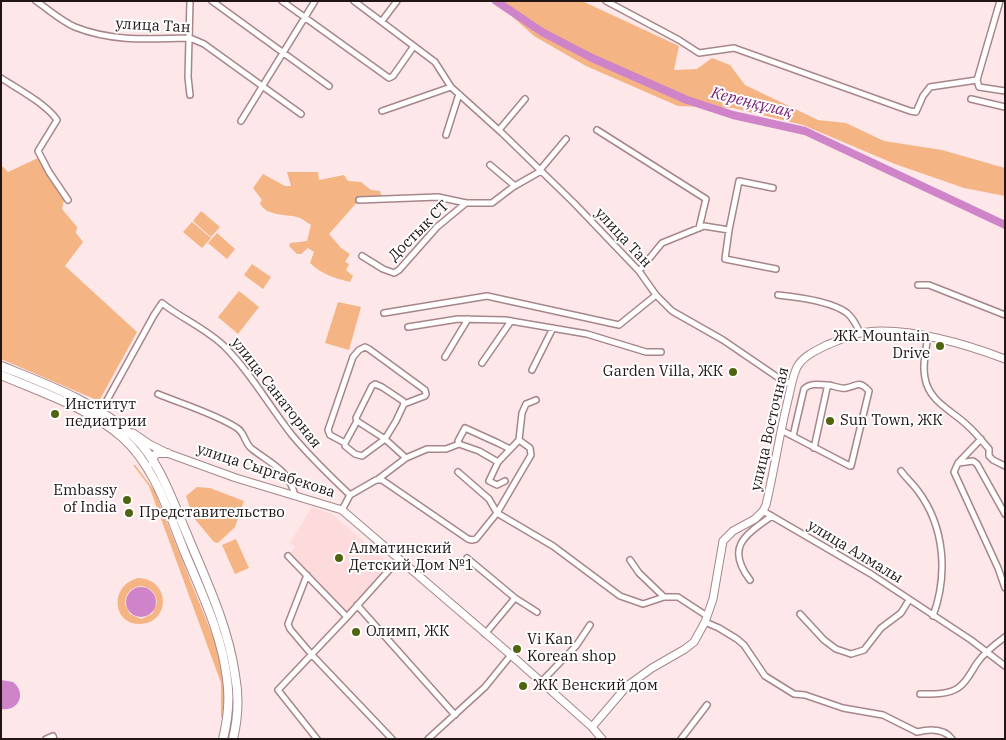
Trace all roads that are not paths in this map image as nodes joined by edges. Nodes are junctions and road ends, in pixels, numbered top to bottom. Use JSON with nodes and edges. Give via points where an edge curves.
{"nodes":[{"id":1,"x":36,"y":1,"type":"edge"},
{"id":2,"x":190,"y":1,"type":"edge"},
{"id":3,"x":212,"y":1,"type":"edge"},
{"id":4,"x":282,"y":1,"type":"edge"},
{"id":5,"x":315,"y":1,"type":"edge"},
{"id":6,"x":354,"y":1,"type":"edge"},
{"id":7,"x":397,"y":1,"type":"edge"},
{"id":8,"x":606,"y":1,"type":"edge"},
{"id":9,"x":1000,"y":1,"type":"edge"},
{"id":10,"x":305,"y":17,"type":"junction"},
{"id":11,"x":382,"y":21,"type":"junction"},
{"id":12,"x":190,"y":38,"type":"junction"},
{"id":13,"x":414,"y":46,"type":"junction"},
{"id":14,"x":283,"y":52,"type":"junction"},
{"id":15,"x":1,"y":78,"type":"edge"},
{"id":16,"x":977,"y":80,"type":"junction"},
{"id":17,"x":329,"y":86,"type":"dead end"},
{"id":18,"x":262,"y":87,"type":"junction"},
{"id":19,"x":451,"y":87,"type":"junction"},
{"id":20,"x":1003,"y":90,"type":"edge"},
{"id":21,"x":459,"y":94,"type":"junction"},
{"id":22,"x":190,"y":96,"type":"dead end"},
{"id":23,"x":525,"y":99,"type":"dead end"},
{"id":24,"x":971,"y":99,"type":"dead end"},
{"id":25,"x":1005,"y":107,"type":"edge"},
{"id":26,"x":382,"y":111,"type":"dead end"},
{"id":27,"x":301,"y":114,"type":"dead end"},
{"id":28,"x":241,"y":121,"type":"dead end"},
{"id":29,"x":499,"y":130,"type":"junction"},
{"id":30,"x":597,"y":130,"type":"dead end"},
{"id":31,"x":446,"y":135,"type":"dead end"},
{"id":32,"x":566,"y":139,"type":"dead end"},
{"id":33,"x":490,"y":165,"type":"dead end"},
{"id":34,"x":540,"y":171,"type":"junction"},
{"id":35,"x":515,"y":186,"type":"junction"},
{"id":36,"x":773,"y":188,"type":"dead end"},
{"id":37,"x":68,"y":200,"type":"dead end"},
{"id":38,"x":359,"y":200,"type":"dead end"},
{"id":39,"x":466,"y":203,"type":"junction"},
{"id":40,"x":699,"y":228,"type":"junction"},
{"id":41,"x":729,"y":230,"type":"junction"},
{"id":42,"x":362,"y":256,"type":"dead end"},
{"id":43,"x":776,"y":269,"type":"dead end"},
{"id":44,"x":639,"y":271,"type":"junction"},
{"id":45,"x":918,"y":285,"type":"dead end"},
{"id":46,"x":656,"y":295,"type":"junction"},
{"id":47,"x":778,"y":295,"type":"dead end"},
{"id":48,"x":384,"y":313,"type":"dead end"},
{"id":49,"x":1005,"y":315,"type":"edge"},
{"id":50,"x":468,"y":319,"type":"junction"},
{"id":51,"x":511,"y":321,"type":"junction"},
{"id":52,"x":408,"y":327,"type":"dead end"},
{"id":53,"x":553,"y":328,"type":"junction"},
{"id":54,"x":860,"y":333,"type":"junction"},
{"id":55,"x":928,"y":336,"type":"junction"},
{"id":56,"x":661,"y":352,"type":"dead end"},
{"id":57,"x":445,"y":357,"type":"dead end"},
{"id":58,"x":1005,"y":359,"type":"edge"},
{"id":59,"x":482,"y":363,"type":"dead end"},
{"id":60,"x":1,"y":366,"type":"edge"},
{"id":61,"x":532,"y":370,"type":"dead end"},
{"id":62,"x":3,"y":376,"type":"edge"},
{"id":63,"x":792,"y":382,"type":"junction"},
{"id":64,"x":829,"y":385,"type":"junction"},
{"id":65,"x":158,"y":394,"type":"dead end"},
{"id":66,"x":536,"y":400,"type":"dead end"},
{"id":67,"x":404,"y":404,"type":"junction"},
{"id":68,"x":101,"y":411,"type":"junction"},
{"id":69,"x":357,"y":421,"type":"junction"},
{"id":70,"x":781,"y":430,"type":"junction"},
{"id":71,"x":793,"y":436,"type":"junction"},
{"id":72,"x":385,"y":439,"type":"junction"},
{"id":73,"x":981,"y":439,"type":"junction"},
{"id":74,"x":519,"y":440,"type":"junction"},
{"id":75,"x":345,"y":443,"type":"junction"},
{"id":76,"x":459,"y":444,"type":"junction"},
{"id":77,"x":814,"y":448,"type":"junction"},
{"id":78,"x":510,"y":449,"type":"junction"},
{"id":79,"x":168,"y":453,"type":"junction"},
{"id":80,"x":406,"y":458,"type":"junction"},
{"id":81,"x":498,"y":462,"type":"junction"},
{"id":82,"x":153,"y":463,"type":"junction"},
{"id":83,"x":958,"y":463,"type":"junction"},
{"id":84,"x":1005,"y":466,"type":"edge"},
{"id":85,"x":901,"y":471,"type":"dead end"},
{"id":86,"x":458,"y":472,"type":"dead end"},
{"id":87,"x":376,"y":480,"type":"junction"},
{"id":88,"x":505,"y":481,"type":"dead end"},
{"id":89,"x":350,"y":495,"type":"junction"},
{"id":90,"x":295,"y":496,"type":"junction"},
{"id":91,"x":342,"y":510,"type":"junction"},
{"id":92,"x":764,"y":511,"type":"junction"},
{"id":93,"x":497,"y":513,"type":"junction"},
{"id":94,"x":1005,"y":514,"type":"edge"},
{"id":95,"x":772,"y":516,"type":"junction"},
{"id":96,"x":288,"y":556,"type":"dead end"},
{"id":97,"x":467,"y":558,"type":"dead end"},
{"id":98,"x":398,"y":560,"type":"junction"},
{"id":99,"x":630,"y":560,"type":"dead end"},
{"id":100,"x":307,"y":575,"type":"junction"},
{"id":101,"x":750,"y":580,"type":"dead end"},
{"id":102,"x":1005,"y":588,"type":"edge"},
{"id":103,"x":664,"y":597,"type":"junction"},
{"id":104,"x":515,"y":598,"type":"junction"},
{"id":105,"x":909,"y":600,"type":"junction"},
{"id":106,"x":357,"y":606,"type":"junction"},
{"id":107,"x":537,"y":612,"type":"dead end"},
{"id":108,"x":800,"y":614,"type":"dead end"},
{"id":109,"x":347,"y":616,"type":"junction"},
{"id":110,"x":933,"y":616,"type":"junction"},
{"id":111,"x":706,"y":619,"type":"junction"},
{"id":112,"x":590,"y":625,"type":"dead end"},
{"id":113,"x":485,"y":634,"type":"junction"},
{"id":114,"x":1005,"y":637,"type":"edge"},
{"id":115,"x":987,"y":652,"type":"junction"},
{"id":116,"x":312,"y":655,"type":"junction"},
{"id":117,"x":511,"y":655,"type":"junction"},
{"id":118,"x":1005,"y":666,"type":"edge"},
{"id":119,"x":541,"y":682,"type":"junction"},
{"id":120,"x":920,"y":694,"type":"dead end"},
{"id":121,"x":707,"y":705,"type":"dead end"},
{"id":122,"x":455,"y":715,"type":"junction"},
{"id":123,"x":592,"y":727,"type":"junction"},
{"id":124,"x":917,"y":732,"type":"junction"},
{"id":125,"x":46,"y":739,"type":"edge"},
{"id":126,"x":54,"y":739,"type":"edge"},
{"id":127,"x":223,"y":739,"type":"edge"},
{"id":128,"x":233,"y":739,"type":"edge"},
{"id":129,"x":317,"y":739,"type":"edge"},
{"id":130,"x":392,"y":739,"type":"edge"},
{"id":131,"x":428,"y":739,"type":"edge"},
{"id":132,"x":602,"y":739,"type":"edge"},
{"id":133,"x":681,"y":739,"type":"edge"},
{"id":134,"x":916,"y":739,"type":"edge"},
{"id":135,"x":952,"y":739,"type":"edge"}],
"edges":[{"from":1,"to":12,"type":"street","name":"улица Тан","via":[[74,26],[112,37]]},
{"from":2,"to":12,"type":"street"},
{"from":3,"to":14,"type":"street"},
{"from":4,"to":10,"type":"street"},
{"from":5,"to":10,"type":"street"},
{"from":6,"to":11,"type":"street","name":"улица Тан"},
{"from":7,"to":11,"type":"street"},
{"from":8,"to":16,"type":"street","via":[[699,53],[734,48],[910,111],[916,112],[930,87]]},
{"from":9,"to":16,"type":"street"},
{"from":10,"to":13,"type":"street","via":[[389,78]]},
{"from":10,"to":14,"type":"street"},
{"from":11,"to":13,"type":"street","name":"улица Тан"},
{"from":12,"to":18,"type":"street","name":"улица Тан","via":[[204,44]]},
{"from":12,"to":22,"type":"street"},
{"from":13,"to":19,"type":"street","name":"улица Тан","via":[[435,62]]},
{"from":14,"to":17,"type":"street"},
{"from":14,"to":18,"type":"street"},
{"from":15,"to":37,"type":"street","via":[[57,120],[38,150]]},
{"from":16,"to":20,"type":"street","via":[[979,87]]},
{"from":18,"to":27,"type":"street","name":"улица Тан"},
{"from":18,"to":28,"type":"street"},
{"from":19,"to":21,"type":"street","name":"улица Тан"},
{"from":19,"to":26,"type":"street"},
{"from":21,"to":29,"type":"street","name":"улица Тан"},
{"from":21,"to":31,"type":"street"},
{"from":23,"to":29,"type":"street"},
{"from":24,"to":25,"type":"street"},
{"from":29,"to":34,"type":"street","name":"улица Тан"},
{"from":30,"to":40,"type":"street","via":[[706,199]]},
{"from":32,"to":34,"type":"street"},
{"from":33,"to":35,"type":"street"},
{"from":34,"to":35,"type":"street","name":"Достык СТ"},
{"from":34,"to":44,"type":"street","name":"улица Тан"},
{"from":35,"to":39,"type":"street","name":"Достык СТ","via":[[492,203]]},
{"from":36,"to":41,"type":"street","via":[[739,181]]},
{"from":38,"to":39,"type":"street","name":"Достык СТ","via":[[438,197]]},
{"from":39,"to":42,"type":"street","name":"Достык СТ","via":[[437,228],[399,270],[389,271]]},
{"from":40,"to":41,"type":"street"},
{"from":40,"to":44,"type":"street","via":[[662,243]]},
{"from":41,"to":43,"type":"street","via":[[725,259]]},
{"from":44,"to":46,"type":"street","name":"улица Тан"},
{"from":45,"to":49,"type":"street","via":[[929,285]]},
{"from":46,"to":48,"type":"street","via":[[619,325],[486,296]]},
{"from":46,"to":63,"type":"street","name":"улица Тан","via":[[679,316],[723,340],[786,383]]},
{"from":47,"to":54,"type":"street","via":[[840,309],[850,316]]},
{"from":50,"to":51,"type":"street"},
{"from":50,"to":52,"type":"street"},
{"from":50,"to":57,"type":"street"},
{"from":51,"to":53,"type":"street"},
{"from":51,"to":59,"type":"street"},
{"from":53,"to":56,"type":"street","via":[[587,334],[646,352]]},
{"from":53,"to":61,"type":"street"},
{"from":54,"to":55,"type":"street","via":[[886,331]]},
{"from":54,"to":63,"type":"street","name":"улица Восточная","via":[[812,353],[800,362]]},
{"from":55,"to":58,"type":"street"},
{"from":55,"to":73,"type":"street","via":[[924,371],[929,391]]},
{"from":60,"to":68,"type":"main road"},
{"from":62,"to":127,"type":"main road","via":[[104,423],[131,446],[151,476],[217,633],[229,696]]},
{"from":63,"to":70,"type":"street","name":"улица Восточная"},
{"from":64,"to":71,"type":"street","via":[[814,384],[804,389]]},
{"from":64,"to":77,"type":"street","via":[[825,391]]},
{"from":64,"to":77,"type":"street","via":[[849,388],[861,384],[869,391],[852,465]]},
{"from":65,"to":90,"type":"street","via":[[238,429],[248,446],[287,476]]},
{"from":66,"to":74,"type":"street","via":[[526,404],[522,413]]},
{"from":67,"to":69,"type":"street","via":[[375,384]]},
{"from":67,"to":72,"type":"street"},
{"from":67,"to":75,"type":"street","via":[[425,396],[425,390],[369,349],[359,350],[353,357],[328,430],[330,435]]},
{"from":68,"to":79,"type":"street","name":"улица Сыргабекова"},
{"from":68,"to":82,"type":"main road","via":[[135,438]]},
{"from":68,"to":89,"type":"street","name":"улица Санаторная","via":[[162,303],[225,347],[312,459]]},
{"from":69,"to":72,"type":"street"},
{"from":69,"to":75,"type":"street"},
{"from":70,"to":71,"type":"street"},
{"from":70,"to":92,"type":"street","name":"улица Восточная"},
{"from":71,"to":77,"type":"street"},
{"from":72,"to":75,"type":"street","via":[[362,456],[355,454]]},
{"from":72,"to":80,"type":"street"},
{"from":73,"to":83,"type":"street"},
{"from":73,"to":84,"type":"street","via":[[992,460]]},
{"from":74,"to":78,"type":"street"},
{"from":74,"to":93,"type":"street","via":[[530,448],[531,455]]},
{"from":76,"to":78,"type":"street","via":[[464,428]]},
{"from":76,"to":80,"type":"street"},
{"from":76,"to":81,"type":"street"},
{"from":78,"to":81,"type":"street"},
{"from":79,"to":82,"type":"main road","via":[[157,453]]},
{"from":79,"to":90,"type":"street","name":"улица Сыргабекова"},
{"from":80,"to":87,"type":"street"},
{"from":81,"to":88,"type":"street","via":[[489,481],[497,485]]},
{"from":82,"to":128,"type":"main road","via":[[171,497],[225,629],[237,696]]},
{"from":83,"to":94,"type":"street","via":[[973,461],[977,464]]},
{"from":83,"to":102,"type":"street","via":[[955,477]]},
{"from":85,"to":110,"type":"street","via":[[930,511],[940,541],[940,590]]},
{"from":86,"to":93,"type":"street","via":[[489,499]]},
{"from":87,"to":89,"type":"street"},
{"from":87,"to":93,"type":"street","via":[[382,480],[472,540],[476,540]]},
{"from":89,"to":91,"type":"street"},
{"from":90,"to":91,"type":"street","name":"улица Сыргабекова"},
{"from":91,"to":98,"type":"street","name":"улица Сыргабекова"},
{"from":92,"to":95,"type":"street","name":"улица Алмалы"},
{"from":92,"to":111,"type":"street","name":"улица Восточная","via":[[723,541],[717,582]]},
{"from":93,"to":103,"type":"street","via":[[553,546],[625,598],[643,604]]},
{"from":95,"to":101,"type":"street","via":[[749,532],[739,545],[738,557]]},
{"from":95,"to":105,"type":"street","name":"улица Алмалы"},
{"from":96,"to":100,"type":"street"},
{"from":97,"to":104,"type":"street"},
{"from":98,"to":106,"type":"street"},
{"from":98,"to":113,"type":"street","name":"улица Сыргабекова"},
{"from":99,"to":103,"type":"street"},
{"from":100,"to":109,"type":"street"},
{"from":100,"to":116,"type":"street","via":[[288,624]]},
{"from":103,"to":111,"type":"street","via":[[678,597]]},
{"from":104,"to":107,"type":"street"},
{"from":104,"to":113,"type":"street"},
{"from":105,"to":108,"type":"street","via":[[864,650],[851,654],[824,640]]},
{"from":105,"to":110,"type":"street","name":"улица Алмалы"},
{"from":106,"to":109,"type":"street"},
{"from":106,"to":122,"type":"street"},
{"from":109,"to":116,"type":"street"},
{"from":110,"to":115,"type":"street","name":"улица Алмалы"},
{"from":111,"to":123,"type":"street","name":"улица Восточная","via":[[690,646],[627,686]]},
{"from":111,"to":124,"type":"street","via":[[744,645],[765,676],[794,694],[882,715]]},
{"from":112,"to":119,"type":"street","via":[[576,646]]},
{"from":113,"to":117,"type":"street","name":"улица Сыргабекова"},
{"from":114,"to":115,"type":"street"},
{"from":115,"to":118,"type":"street","name":"улица Алмалы"},
{"from":115,"to":120,"type":"street","via":[[957,688]]},
{"from":116,"to":129,"type":"street","via":[[278,690]]},
{"from":116,"to":130,"type":"street"},
{"from":117,"to":119,"type":"street","name":"улица Сыргабекова"},
{"from":117,"to":122,"type":"street","via":[[485,687]]},
{"from":119,"to":123,"type":"street","name":"улица Сыргабекова"},
{"from":121,"to":133,"type":"street"},
{"from":122,"to":131,"type":"street"},
{"from":123,"to":132,"type":"street","name":"улица Сыргабекова"},
{"from":124,"to":134,"type":"street"},
{"from":124,"to":135,"type":"street","via":[[931,729],[946,733]]},
{"from":125,"to":126,"type":"street","via":[[53,736]]}]}
